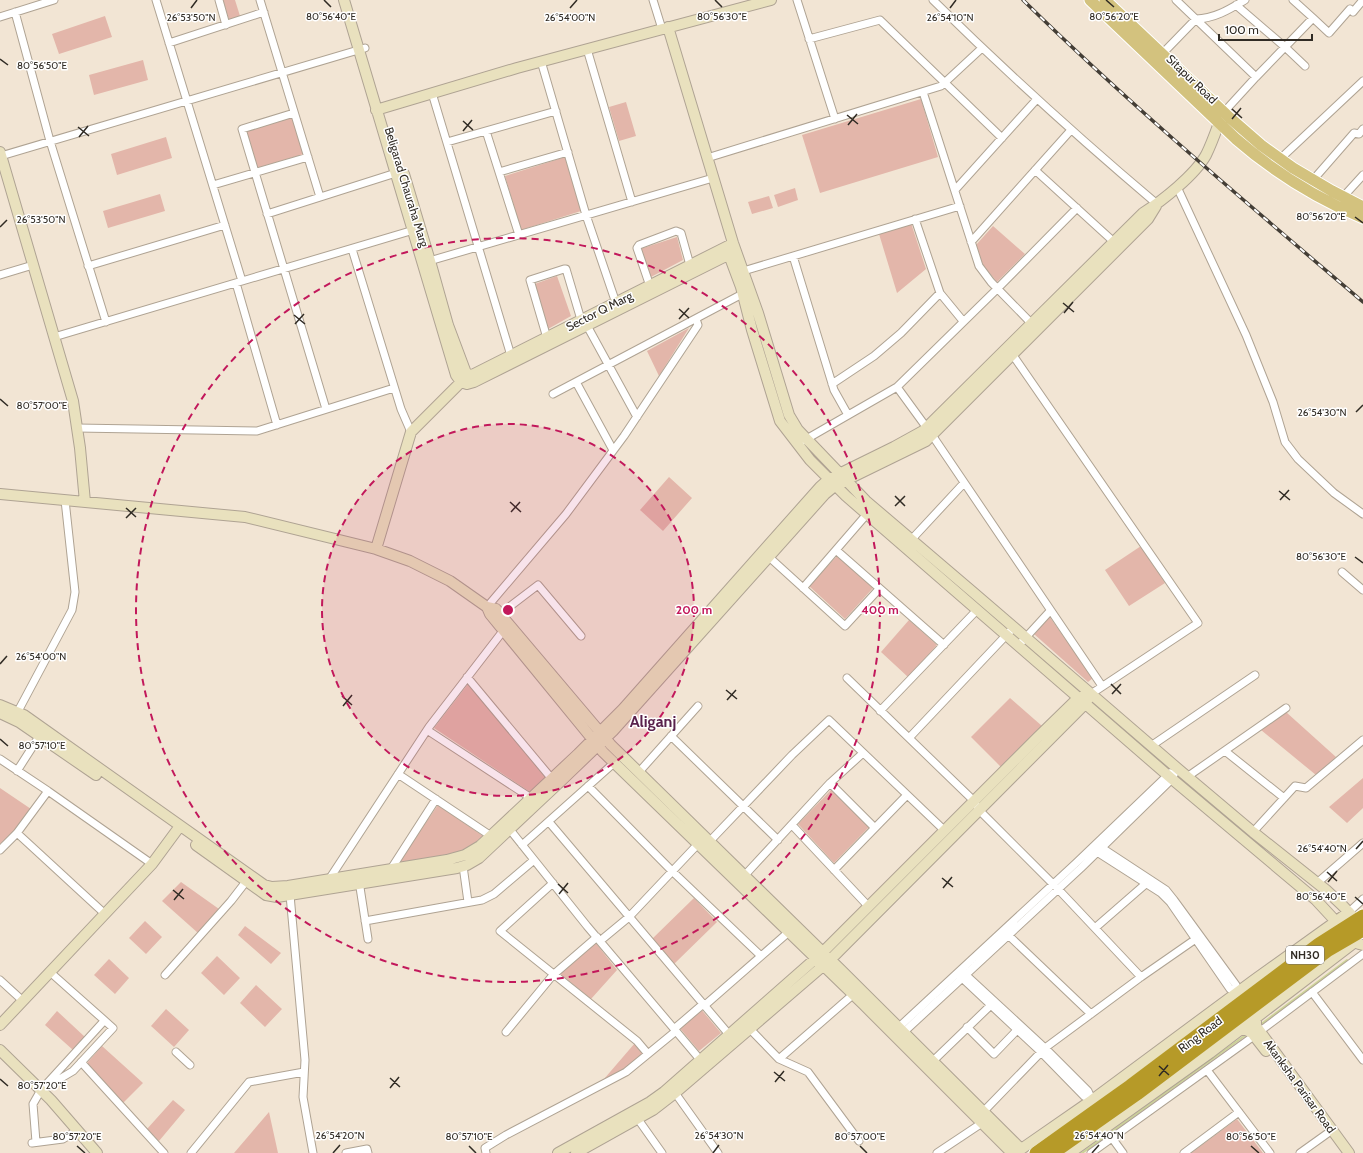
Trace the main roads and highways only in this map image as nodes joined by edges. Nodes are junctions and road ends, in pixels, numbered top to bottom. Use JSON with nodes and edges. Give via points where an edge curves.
{"nodes":[{"id":1,"x":1090,"y":0,"type":"edge"},
{"id":2,"x":1105,"y":0,"type":"edge"},
{"id":3,"x":1363,"y":207,"type":"edge"},
{"id":4,"x":1363,"y":218,"type":"edge"},
{"id":5,"x":1359,"y":921,"type":"edge"},
{"id":6,"x":1350,"y":935,"type":"edge"},
{"id":7,"x":1036,"y":1153,"type":"edge"},
{"id":8,"x":1053,"y":1153,"type":"edge"}],
"edges":[{"from":1,"to":4,"type":"main road","name":"Sitapur Road","via":[[1253,154],[1294,183],[1334,206]]},
{"from":2,"to":3,"type":"main road","name":"Sitapur Road","via":[[1261,145],[1313,180]]},
{"from":5,"to":6,"type":"highway","name":"Ring Road","number":"NH30"},
{"from":6,"to":7,"type":"highway","name":"Ring Road","number":"NH30","via":[[1319,944],[1257,984],[1130,1086]]},
{"from":6,"to":8,"type":"highway","name":"Ring Road","number":"NH30","via":[[1137,1094]]}]}
